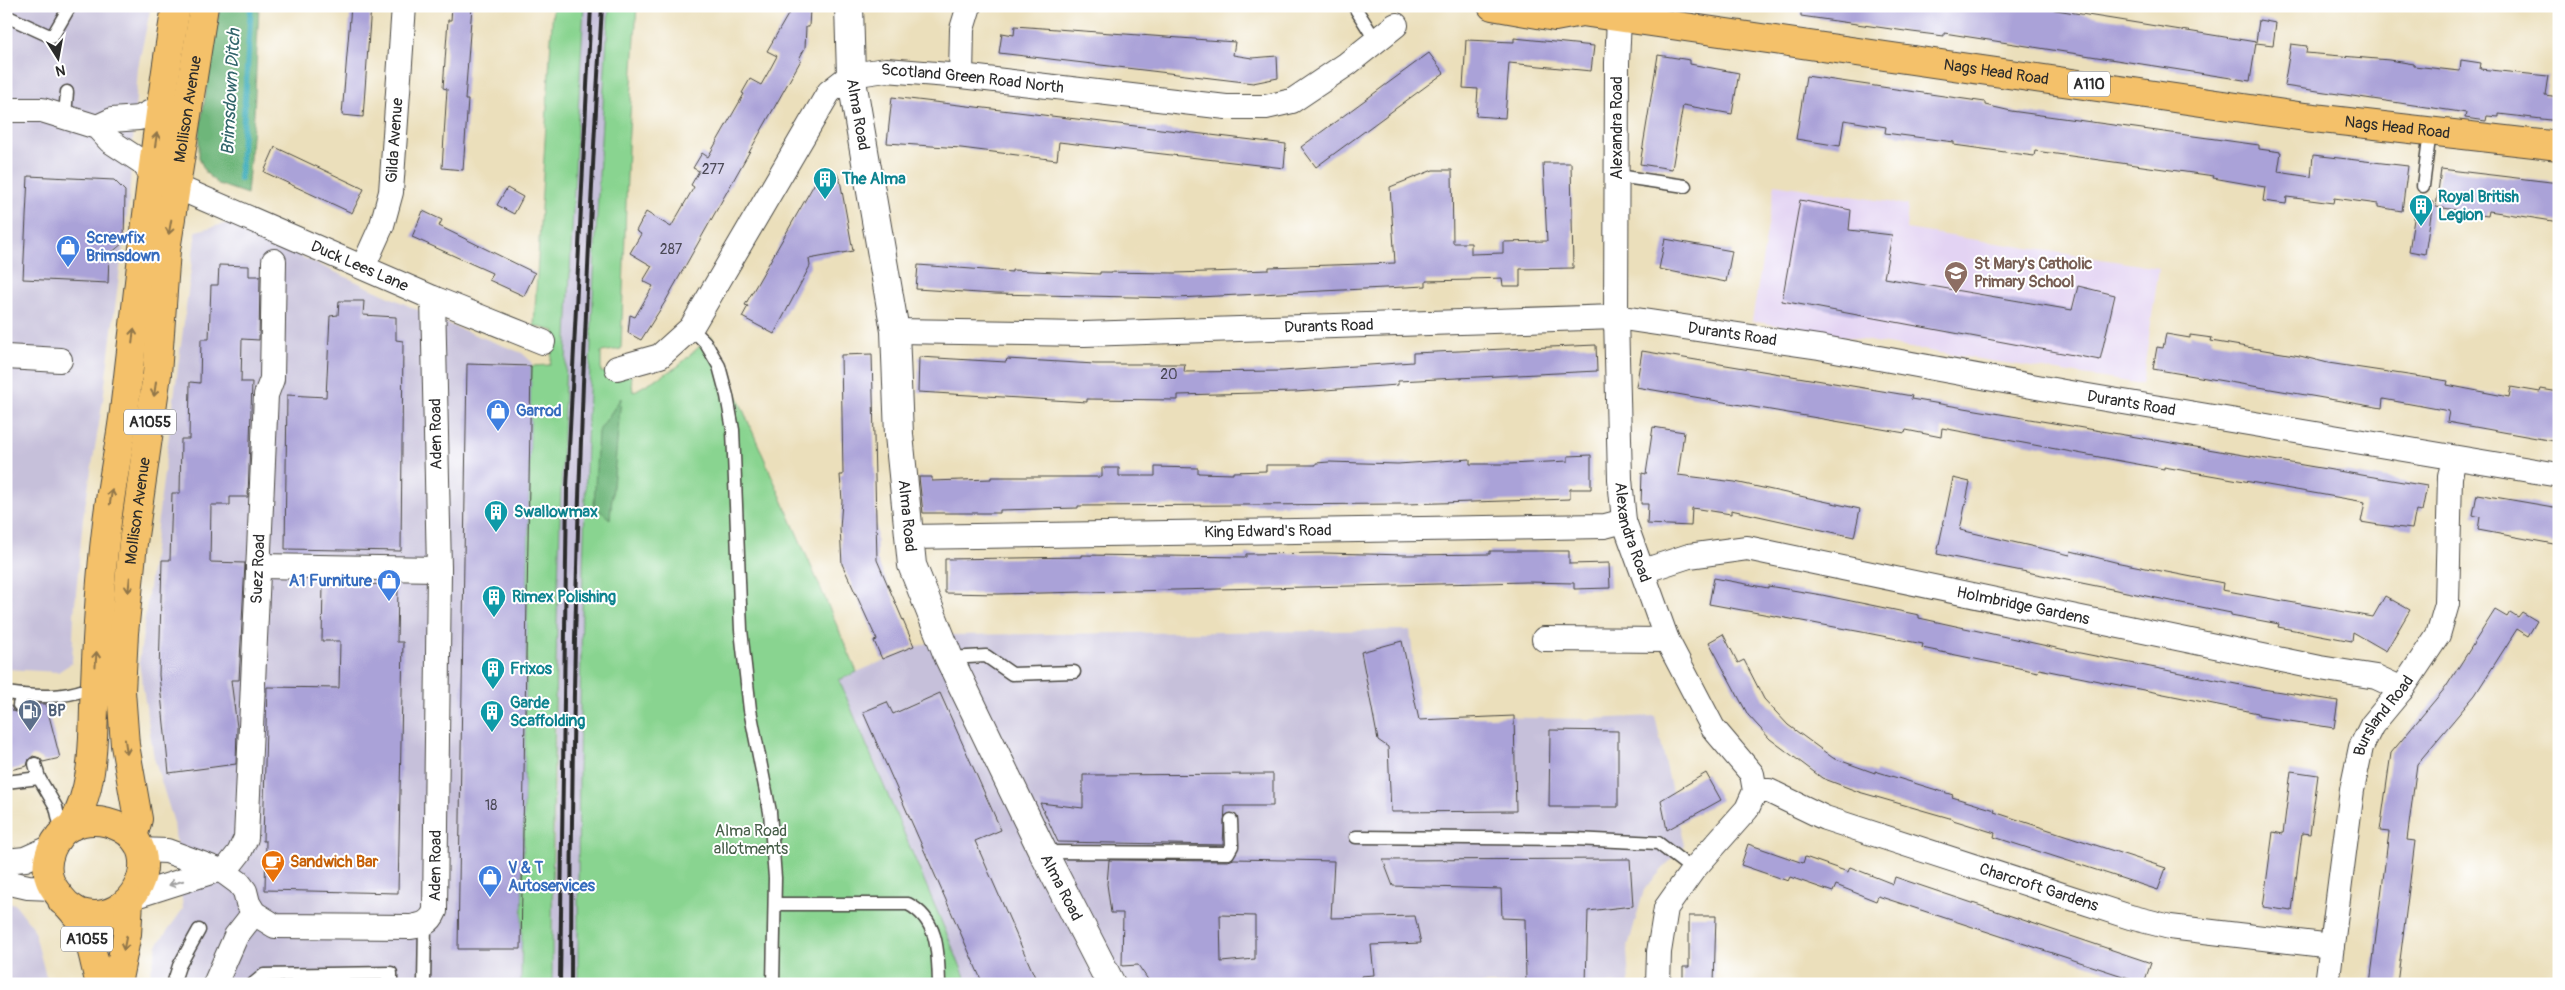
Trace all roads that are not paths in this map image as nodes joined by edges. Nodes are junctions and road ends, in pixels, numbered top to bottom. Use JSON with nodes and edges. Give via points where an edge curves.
{"nodes":[{"id":1,"x":70,"y":6,"type":"edge"},
{"id":2,"x":176,"y":6,"type":"edge"},
{"id":3,"x":204,"y":6,"type":"edge"},
{"id":4,"x":404,"y":6,"type":"edge"},
{"id":5,"x":849,"y":6,"type":"edge"},
{"id":6,"x":969,"y":6,"type":"edge"},
{"id":7,"x":1354,"y":6,"type":"edge"},
{"id":8,"x":1497,"y":7,"type":"edge"},
{"id":9,"x":1580,"y":9,"type":"edge"},
{"id":10,"x":6,"y":16,"type":"edge"},
{"id":11,"x":1620,"y":18,"type":"junction"},
{"id":12,"x":1396,"y":25,"type":"dead end"},
{"id":13,"x":1376,"y":42,"type":"junction"},
{"id":14,"x":851,"y":75,"type":"junction"},
{"id":15,"x":961,"y":76,"type":"junction"},
{"id":16,"x":67,"y":92,"type":"dead end"},
{"id":17,"x":161,"y":107,"type":"junction"},
{"id":18,"x":6,"y":110,"type":"edge"},
{"id":19,"x":65,"y":115,"type":"junction"},
{"id":20,"x":97,"y":126,"type":"junction"},
{"id":21,"x":2430,"y":131,"type":"junction"},
{"id":22,"x":2559,"y":146,"type":"edge"},
{"id":23,"x":151,"y":173,"type":"junction"},
{"id":24,"x":1618,"y":176,"type":"junction"},
{"id":25,"x":1685,"y":186,"type":"dead end"},
{"id":26,"x":2423,"y":186,"type":"dead end"},
{"id":27,"x":177,"y":187,"type":"junction"},
{"id":28,"x":274,"y":261,"type":"dead end"},
{"id":29,"x":363,"y":267,"type":"junction"},
{"id":30,"x":433,"y":298,"type":"junction"},
{"id":31,"x":1616,"y":317,"type":"junction"},
{"id":32,"x":692,"y":328,"type":"junction"},
{"id":33,"x":895,"y":331,"type":"junction"},
{"id":34,"x":543,"y":342,"type":"dead end"},
{"id":35,"x":6,"y":357,"type":"edge"},
{"id":36,"x":60,"y":360,"type":"dead end"},
{"id":37,"x":617,"y":368,"type":"dead end"},
{"id":38,"x":2454,"y":458,"type":"junction"},
{"id":39,"x":2559,"y":475,"type":"edge"},
{"id":40,"x":1624,"y":522,"type":"junction"},
{"id":41,"x":909,"y":537,"type":"junction"},
{"id":42,"x":258,"y":566,"type":"junction"},
{"id":43,"x":439,"y":569,"type":"junction"},
{"id":44,"x":1643,"y":571,"type":"junction"},
{"id":45,"x":1544,"y":639,"type":"dead end"},
{"id":46,"x":1666,"y":640,"type":"junction"},
{"id":47,"x":949,"y":658,"type":"junction"},
{"id":48,"x":1074,"y":672,"type":"dead end"},
{"id":49,"x":94,"y":686,"type":"junction"},
{"id":50,"x":2402,"y":689,"type":"junction"},
{"id":51,"x":6,"y":693,"type":"edge"},
{"id":52,"x":35,"y":764,"type":"dead end"},
{"id":53,"x":39,"y":778,"type":"junction"},
{"id":54,"x":6,"y":782,"type":"edge"},
{"id":55,"x":1755,"y":791,"type":"junction"},
{"id":56,"x":1231,"y":820,"type":"dead end"},
{"id":57,"x":62,"y":835,"type":"junction"},
{"id":58,"x":1356,"y":837,"type":"dead end"},
{"id":59,"x":136,"y":843,"type":"junction"},
{"id":60,"x":1042,"y":852,"type":"junction"},
{"id":61,"x":6,"y":861,"type":"edge"},
{"id":62,"x":1693,"y":870,"type":"junction"},
{"id":63,"x":220,"y":871,"type":"junction"},
{"id":64,"x":6,"y":882,"type":"edge"},
{"id":65,"x":57,"y":895,"type":"junction"},
{"id":66,"x":132,"y":899,"type":"junction"},
{"id":67,"x":775,"y":904,"type":"junction"},
{"id":68,"x":254,"y":913,"type":"junction"},
{"id":69,"x":425,"y":924,"type":"junction"},
{"id":70,"x":199,"y":930,"type":"dead end"},
{"id":71,"x":2332,"y":946,"type":"junction"},
{"id":72,"x":100,"y":984,"type":"edge"},
{"id":73,"x":117,"y":984,"type":"edge"},
{"id":74,"x":173,"y":984,"type":"edge"},
{"id":75,"x":215,"y":984,"type":"edge"},
{"id":76,"x":253,"y":984,"type":"edge"},
{"id":77,"x":391,"y":984,"type":"edge"},
{"id":78,"x":424,"y":984,"type":"edge"},
{"id":79,"x":773,"y":984,"type":"edge"},
{"id":80,"x":939,"y":984,"type":"edge"},
{"id":81,"x":1111,"y":984,"type":"edge"},
{"id":82,"x":1658,"y":984,"type":"edge"},
{"id":83,"x":2327,"y":984,"type":"edge"}],
"edges":[{"from":1,"to":10,"type":"lane","via":[[52,38]]},
{"from":2,"to":17,"type":"main road","name":"Mollison Avenue","number":"A1055"},
{"from":3,"to":27,"type":"main road","name":"Mollison Avenue","number":"A1055"},
{"from":4,"to":29,"type":"street","name":"Gilda Avenue","via":[[391,192],[382,225]]},
{"from":5,"to":14,"type":"street","name":"Alma Road"},
{"from":6,"to":15,"type":"street","via":[[962,29]]},
{"from":7,"to":13,"type":"lane"},
{"from":8,"to":9,"type":"main road","number":"A110","via":[[1555,17]]},
{"from":9,"to":11,"type":"main road","name":"Nags Head Road","number":"A110"},
{"from":11,"to":21,"type":"main road","name":"Nags Head Road","number":"A110"},
{"from":11,"to":24,"type":"street","name":"Alexandra Road"},
{"from":12,"to":13,"type":"street","name":"Scotland Green Road North"},
{"from":13,"to":15,"type":"street","name":"Scotland Green Road North","via":[[1292,101],[1266,106],[1226,107]]},
{"from":14,"to":15,"type":"street","name":"Scotland Green Road North","via":[[886,70]]},
{"from":14,"to":32,"type":"street","name":"Scotland Green Road North","via":[[829,92]]},
{"from":14,"to":33,"type":"street","name":"Alma Road"},
{"from":16,"to":19,"type":"lane"},
{"from":17,"to":20,"type":"street","via":[[139,118],[112,120]]},
{"from":23,"to":17,"type":"main road","name":"Mollison Avenue","number":"A1055","one_way":true},
{"from":18,"to":19,"type":"street","via":[[42,110]]},
{"from":19,"to":20,"type":"street"},
{"from":20,"to":23,"type":"street","via":[[110,141],[142,162]]},
{"from":21,"to":22,"type":"main road","name":"Nags Head Road","number":"A110"},
{"from":21,"to":26,"type":"lane"},
{"from":49,"to":23,"type":"main road","name":"Mollison Avenue","number":"A1055","one_way":true,"via":[[106,531],[124,414]]},
{"from":24,"to":25,"type":"lane"},
{"from":24,"to":31,"type":"street","name":"Alexandra Road"},
{"from":27,"to":29,"type":"street","name":"Duck Lees Lane"},
{"from":27,"to":59,"type":"main road","name":"Mollison Avenue","number":"A1055","one_way":true,"via":[[166,250],[157,374],[124,633],[121,691],[125,745],[138,819]]},
{"from":28,"to":42,"type":"street","name":"Suez Road","via":[[272,379],[266,394]]},
{"from":29,"to":30,"type":"street","name":"Duck Lees Lane"},
{"from":30,"to":34,"type":"street","name":"Duck Lees Lane"},
{"from":30,"to":43,"type":"street","name":"Aden Road"},
{"from":31,"to":33,"type":"street","name":"Durants Road","via":[[1084,334]]},
{"from":31,"to":38,"type":"street","name":"Durants Road","via":[[1819,347]]},
{"from":31,"to":40,"type":"street","name":"Alexandra Road"},
{"from":32,"to":37,"type":"street","name":"Scotland Green Road North","via":[[660,356]]},
{"from":32,"to":67,"type":"lane","via":[[719,366],[733,430],[741,630],[750,710],[770,812]]},
{"from":33,"to":41,"type":"street","name":"Alma Road","via":[[898,435]]},
{"from":35,"to":36,"type":"street"},
{"from":38,"to":39,"type":"street","name":"Durants Road"},
{"from":38,"to":50,"type":"street","name":"Bursland Road","via":[[2450,477],[2447,604],[2438,635]]},
{"from":40,"to":41,"type":"street","name":"King Edward's Road","via":[[1605,526]]},
{"from":40,"to":44,"type":"street","name":"Alexandra Road"},
{"from":41,"to":47,"type":"street","name":"Alma Road","via":[[912,565]]},
{"from":42,"to":43,"type":"street"},
{"from":42,"to":63,"type":"street","name":"Suez Road","via":[[246,838],[236,858]]},
{"from":43,"to":69,"type":"street","name":"Aden Road","via":[[435,911]]},
{"from":44,"to":46,"type":"street","name":"Alexandra Road"},
{"from":44,"to":50,"type":"street","name":"Holmbridge Gardens","via":[[1689,556],[1747,548],[2320,668],[2376,676]]},
{"from":45,"to":46,"type":"street"},
{"from":46,"to":55,"type":"street","name":"Alexandra Road","via":[[1713,728],[1752,774]]},
{"from":47,"to":48,"type":"lane","via":[[986,656],[1012,674]]},
{"from":47,"to":60,"type":"street","name":"Alma Road"},
{"from":49,"to":51,"type":"lane","via":[[79,693],[21,700]]},
{"from":49,"to":57,"type":"main road","name":"Mollison Avenue","number":"A1055","via":[[92,760],[86,792],[80,813]]},
{"from":50,"to":71,"type":"street","name":"Bursland Road","via":[[2372,726],[2360,747]]},
{"from":52,"to":53,"type":"lane"},
{"from":53,"to":54,"type":"lane"},
{"from":53,"to":57,"type":"lane","via":[[56,807]]},
{"from":55,"to":62,"type":"street","via":[[1747,808]]},
{"from":55,"to":71,"type":"street","name":"Charcroft Gardens","via":[[1768,791],[1825,818],[2130,917],[2170,927]]},
{"from":56,"to":60,"type":"lane","via":[[1232,846],[1228,853]]},
{"from":57,"to":59,"type":"main road","via":[[93,820],[110,822]]},
{"from":57,"to":61,"type":"street","via":[[25,859]]},
{"from":57,"to":65,"type":"main road","name":"Mollison Avenue","number":"A1055","via":[[48,870]]},
{"from":58,"to":62,"type":"lane","via":[[1658,843]]},
{"from":59,"to":63,"type":"street"},
{"from":59,"to":66,"type":"main road","name":"Mollison Avenue","number":"A1055","via":[[144,863]]},
{"from":60,"to":81,"type":"street","name":"Alma Road"},
{"from":62,"to":82,"type":"street","via":[[1666,908],[1658,952]]},
{"from":63,"to":66,"type":"street","one_way":true},
{"from":63,"to":68,"type":"street","via":[[239,883]]},
{"from":64,"to":65,"type":"street"},
{"from":65,"to":66,"type":"main road","number":"A1055","via":[[80,912],[96,915],[116,910]]},
{"from":65,"to":72,"type":"main road","number":"A1055","via":[[83,926]]},
{"from":66,"to":73,"type":"main road","name":"Mollison Avenue","number":"A1055","one_way":true},
{"from":67,"to":79,"type":"lane"},
{"from":67,"to":80,"type":"lane","via":[[908,904],[923,914],[933,932],[938,950]]},
{"from":68,"to":69,"type":"street","name":"Aden Road","via":[[275,926],[411,927]]},
{"from":68,"to":75,"type":"street","via":[[236,936]]},
{"from":69,"to":78,"type":"lane"},
{"from":70,"to":74,"type":"lane"},
{"from":71,"to":83,"type":"street","name":"Bursland Road"},
{"from":76,"to":77,"type":"lane","via":[[264,975],[391,973]]}]}
